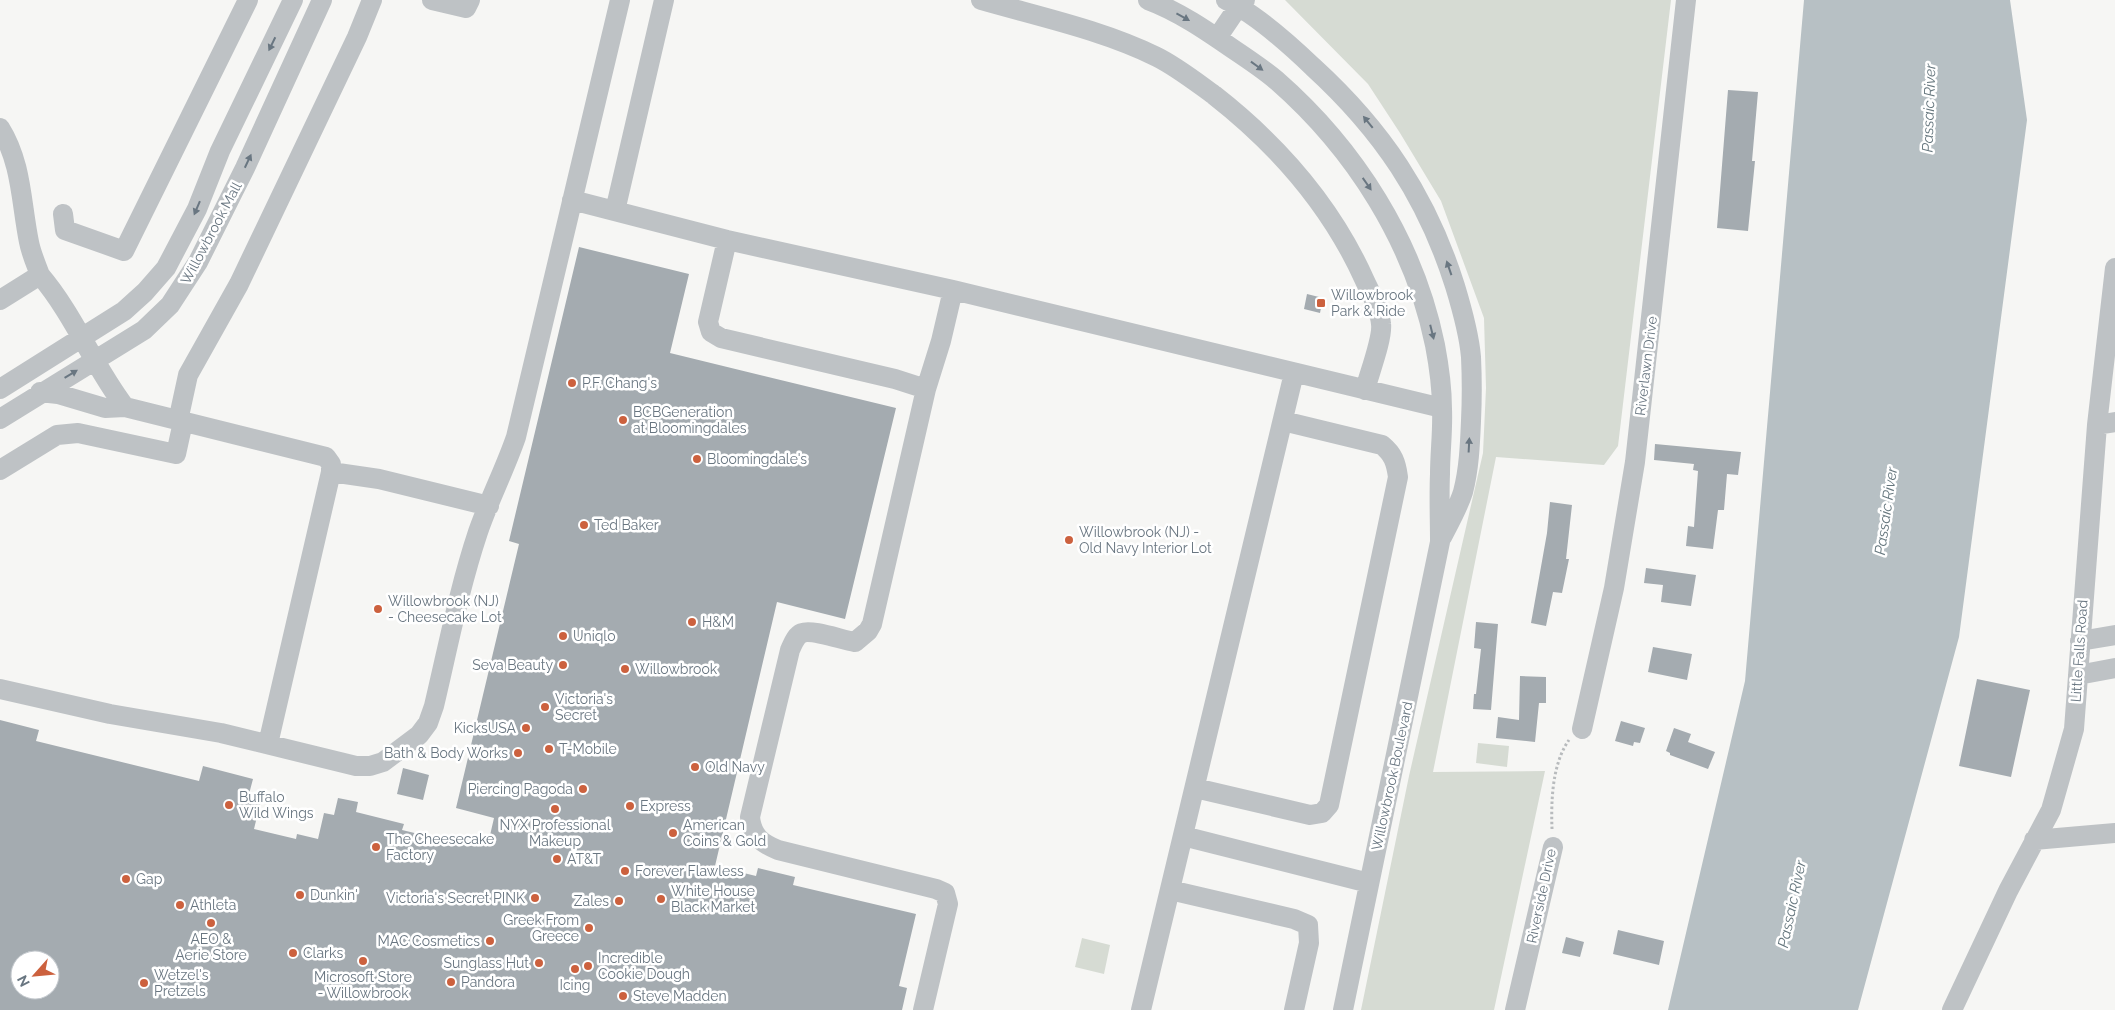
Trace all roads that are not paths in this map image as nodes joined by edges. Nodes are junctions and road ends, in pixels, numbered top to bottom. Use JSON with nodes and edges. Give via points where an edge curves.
{"nodes":[{"id":1,"x":248,"y":0,"type":"edge"},
{"id":2,"x":293,"y":0,"type":"edge"},
{"id":3,"x":322,"y":0,"type":"edge"},
{"id":4,"x":372,"y":0,"type":"edge"},
{"id":5,"x":432,"y":0,"type":"edge"},
{"id":6,"x":470,"y":0,"type":"edge"},
{"id":7,"x":620,"y":0,"type":"edge"},
{"id":8,"x":664,"y":0,"type":"edge"},
{"id":9,"x":1148,"y":0,"type":"edge"},
{"id":10,"x":1686,"y":0,"type":"edge"},
{"id":11,"x":991,"y":1,"type":"edge"},
{"id":12,"x":1236,"y":2,"type":"edge"},
{"id":13,"x":1217,"y":38,"type":"junction"},
{"id":14,"x":0,"y":128,"type":"edge"},
{"id":15,"x":572,"y":200,"type":"junction"},
{"id":16,"x":615,"y":211,"type":"junction"},
{"id":17,"x":63,"y":214,"type":"dead end"},
{"id":18,"x":727,"y":240,"type":"junction"},
{"id":19,"x":2115,"y":268,"type":"edge"},
{"id":20,"x":40,"y":275,"type":"junction"},
{"id":21,"x":953,"y":290,"type":"junction"},
{"id":22,"x":0,"y":300,"type":"edge"},
{"id":23,"x":82,"y":337,"type":"junction"},
{"id":24,"x":94,"y":360,"type":"junction"},
{"id":25,"x":1294,"y":373,"type":"junction"},
{"id":26,"x":0,"y":389,"type":"edge"},
{"id":27,"x":926,"y":389,"type":"junction"},
{"id":28,"x":1365,"y":390,"type":"junction"},
{"id":29,"x":40,"y":392,"type":"junction"},
{"id":30,"x":125,"y":407,"type":"junction"},
{"id":31,"x":1442,"y":408,"type":"junction"},
{"id":32,"x":0,"y":419,"type":"edge"},
{"id":33,"x":1283,"y":421,"type":"junction"},
{"id":34,"x":180,"y":422,"type":"junction"},
{"id":35,"x":2106,"y":423,"type":"edge"},
{"id":36,"x":0,"y":470,"type":"edge"},
{"id":37,"x":331,"y":472,"type":"junction"},
{"id":38,"x":488,"y":506,"type":"junction"},
{"id":39,"x":1440,"y":542,"type":"junction"},
{"id":40,"x":2115,"y":635,"type":"edge"},
{"id":41,"x":2080,"y":641,"type":"junction"},
{"id":42,"x":2115,"y":668,"type":"edge"},
{"id":43,"x":2078,"y":675,"type":"junction"},
{"id":44,"x":0,"y":689,"type":"edge"},
{"id":45,"x":1582,"y":729,"type":"road end"},
{"id":46,"x":268,"y":744,"type":"junction"},
{"id":47,"x":1195,"y":788,"type":"junction"},
{"id":48,"x":2115,"y":832,"type":"edge"},
{"id":49,"x":1183,"y":836,"type":"junction"},
{"id":50,"x":2034,"y":840,"type":"junction"},
{"id":51,"x":1553,"y":847,"type":"road end"},
{"id":52,"x":1370,"y":883,"type":"junction"},
{"id":53,"x":1170,"y":890,"type":"junction"},
{"id":54,"x":923,"y":1010,"type":"edge"},
{"id":55,"x":1142,"y":1010,"type":"edge"},
{"id":56,"x":1294,"y":1010,"type":"edge"},
{"id":57,"x":1343,"y":1010,"type":"edge"},
{"id":58,"x":1515,"y":1010,"type":"edge"},
{"id":59,"x":1952,"y":1010,"type":"edge"}],
"edges":[{"from":1,"to":17,"type":"street","via":[[124,251],[65,230]]},
{"from":2,"to":23,"type":"street","name":"Willowbrook Mall","one_way":true,"via":[[220,151],[197,209],[166,268],[124,311]]},
{"from":24,"to":3,"type":"street","name":"Willowbrook Mall","one_way":true,"via":[[144,330],[157,318],[170,305],[198,262]]},
{"from":4,"to":34,"type":"street","via":[[239,284],[188,375]]},
{"from":5,"to":6,"type":"street","via":[[466,8]]},
{"from":7,"to":15,"type":"street"},
{"from":8,"to":16,"type":"street"},
{"from":9,"to":13,"type":"street","name":"Willowbrook Boulevard","one_way":true},
{"from":10,"to":45,"type":"street","name":"Riverlawn Drive","via":[[1634,470],[1605,631]]},
{"from":11,"to":28,"type":"street","via":[[1120,40],[1159,58],[1228,106],[1281,156],[1319,200],[1345,240],[1374,301],[1381,324]]},
{"from":12,"to":13,"type":"street"},
{"from":39,"to":12,"type":"street","name":"Willowbrook Boulevard","one_way":true,"via":[[1462,494],[1469,458],[1472,395],[1471,355],[1462,312],[1436,234],[1415,191],[1367,120],[1289,44]]},
{"from":13,"to":31,"type":"street","name":"Willowbrook Boulevard","one_way":true,"via":[[1275,79],[1306,108],[1378,198],[1411,266],[1425,306],[1435,346]]},
{"from":14,"to":20,"type":"street","via":[[10,143],[17,166],[29,244]]},
{"from":15,"to":16,"type":"street"},
{"from":15,"to":38,"type":"street","via":[[516,437]]},
{"from":16,"to":18,"type":"street"},
{"from":18,"to":21,"type":"street"},
{"from":18,"to":27,"type":"street","via":[[708,322],[711,332],[721,338]]},
{"from":19,"to":35,"type":"street","name":"Little Falls Road"},
{"from":20,"to":22,"type":"street"},
{"from":20,"to":23,"type":"street","via":[[54,291]]},
{"from":21,"to":25,"type":"street"},
{"from":21,"to":27,"type":"street"},
{"from":23,"to":24,"type":"street"},
{"from":23,"to":26,"type":"street","name":"Willowbrook Mall"},
{"from":29,"to":24,"type":"street","name":"Willowbrook Mall","one_way":true},
{"from":24,"to":30,"type":"street","via":[[108,386]]},
{"from":25,"to":28,"type":"street"},
{"from":25,"to":33,"type":"street"},
{"from":27,"to":54,"type":"street","via":[[872,624],[854,642],[809,632],[794,639],[750,817],[757,839],[766,845],[945,893],[948,904]]},
{"from":28,"to":31,"type":"street"},
{"from":29,"to":30,"type":"street","via":[[106,408]]},
{"from":29,"to":32,"type":"street","name":"Willowbrook Mall"},
{"from":30,"to":34,"type":"street"},
{"from":31,"to":39,"type":"street","name":"Willowbrook Boulevard"},
{"from":33,"to":47,"type":"street"},
{"from":33,"to":47,"type":"street","via":[[1382,445],[1391,453],[1398,477],[1329,805],[1322,813],[1310,815]]},
{"from":34,"to":36,"type":"street","via":[[176,454],[78,433],[57,435]]},
{"from":34,"to":37,"type":"street","via":[[326,457],[331,464]]},
{"from":35,"to":41,"type":"street","name":"Little Falls Road"},
{"from":37,"to":38,"type":"street","via":[[379,479]]},
{"from":37,"to":46,"type":"street"},
{"from":38,"to":46,"type":"street","via":[[463,580],[434,706],[428,724],[419,736],[383,762],[370,766],[356,766]]},
{"from":39,"to":52,"type":"street","name":"Willowbrook Boulevard"},
{"from":40,"to":41,"type":"street"},
{"from":41,"to":43,"type":"street","name":"Little Falls Road"},
{"from":42,"to":43,"type":"street"},
{"from":43,"to":50,"type":"street","name":"Little Falls Road","via":[[2074,730],[2051,810]]},
{"from":44,"to":46,"type":"street"},
{"from":47,"to":49,"type":"street"},
{"from":48,"to":50,"type":"street"},
{"from":49,"to":52,"type":"street"},
{"from":49,"to":53,"type":"street"},
{"from":50,"to":59,"type":"street","name":"Little Falls Road"},
{"from":51,"to":58,"type":"street","name":"Riverside Drive"},
{"from":52,"to":57,"type":"street","name":"Willowbrook Boulevard"},
{"from":53,"to":55,"type":"street"},
{"from":53,"to":56,"type":"street","via":[[1308,925],[1309,943]]}]}
